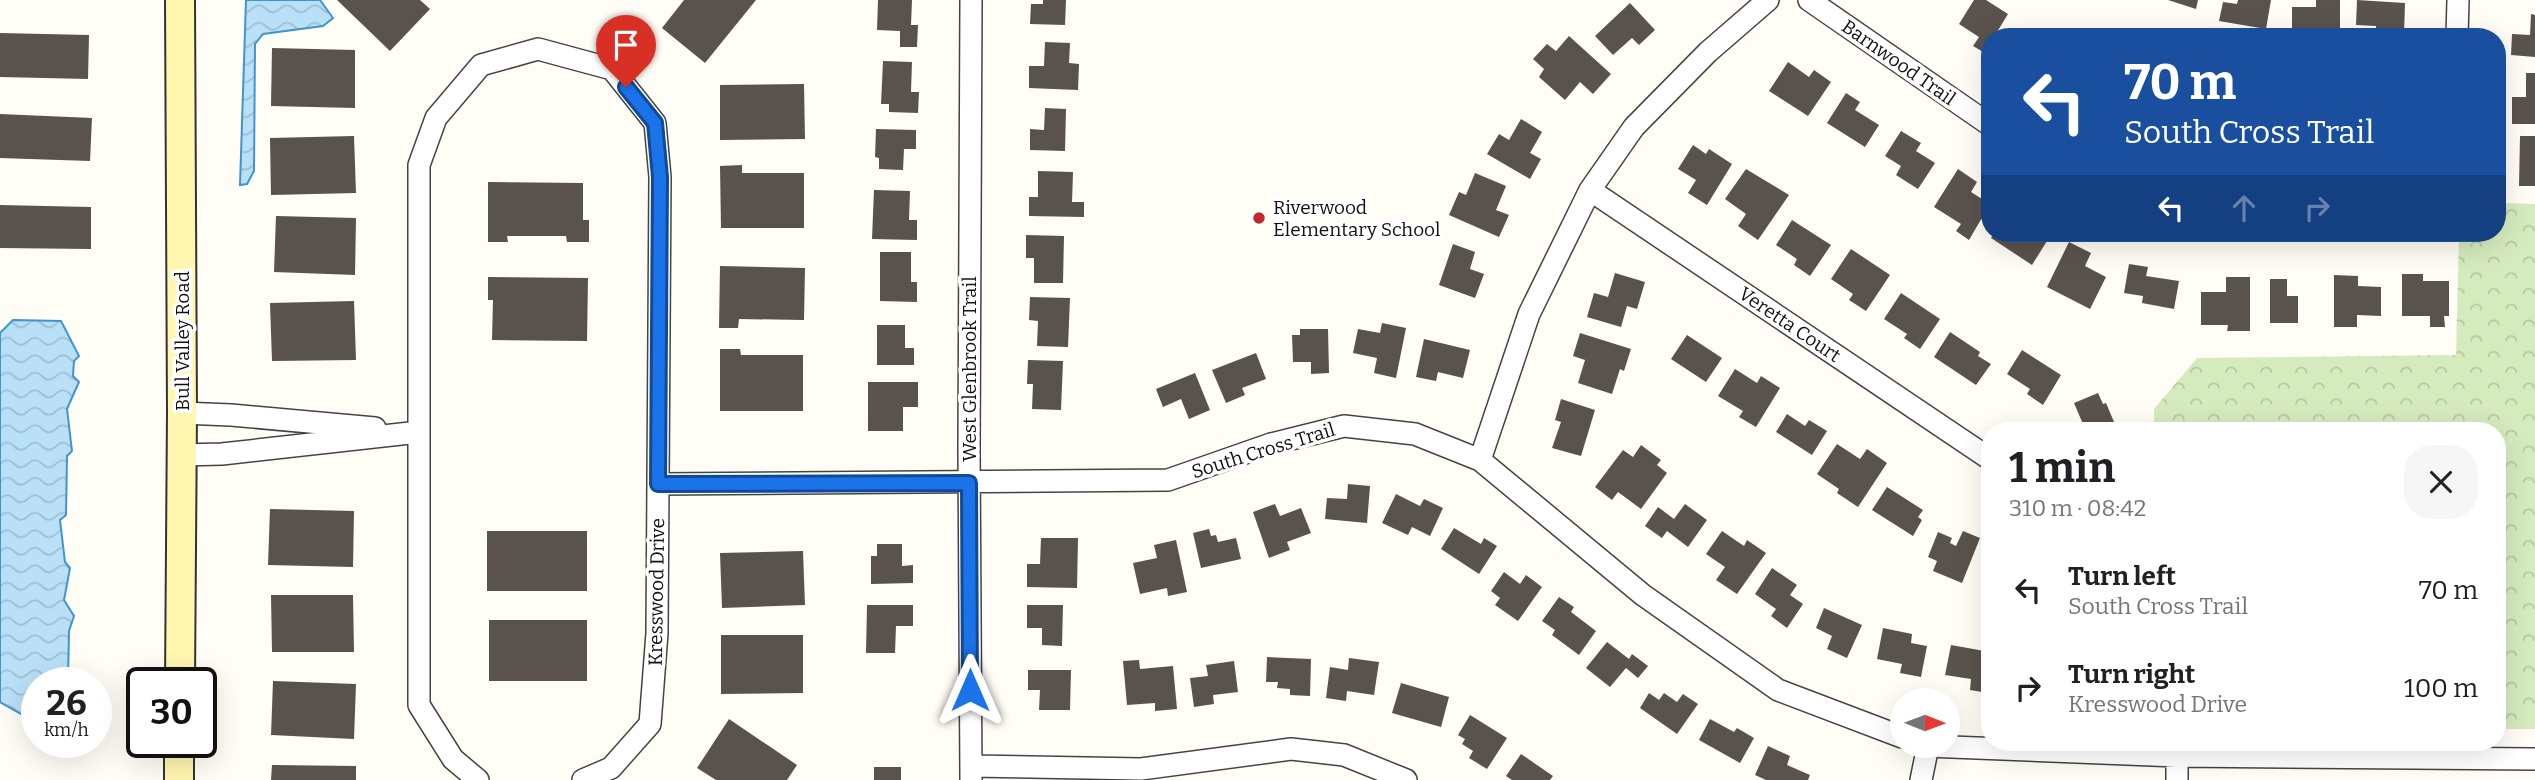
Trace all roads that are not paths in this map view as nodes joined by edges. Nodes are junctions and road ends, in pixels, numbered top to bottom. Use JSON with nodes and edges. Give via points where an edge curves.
{"nodes":[{"id":1,"x":180,"y":0,"type":"edge"},
{"id":2,"x":971,"y":0,"type":"edge"},
{"id":3,"x":1768,"y":0,"type":"edge"},
{"id":4,"x":1809,"y":0,"type":"edge"},
{"id":5,"x":2458,"y":0,"type":"edge"},
{"id":6,"x":2457,"y":28,"type":"edge"},
{"id":7,"x":1981,"y":119,"type":"edge"},
{"id":8,"x":1590,"y":190,"type":"junction"},
{"id":9,"x":182,"y":414,"type":"junction"},
{"id":10,"x":419,"y":432,"type":"junction"},
{"id":11,"x":1981,"y":452,"type":"edge"},
{"id":12,"x":182,"y":455,"type":"junction"},
{"id":13,"x":1479,"y":460,"type":"junction"},
{"id":14,"x":969,"y":483,"type":"junction"},
{"id":15,"x":658,"y":484,"type":"junction"},
{"id":16,"x":180,"y":667,"type":"edge"},
{"id":17,"x":1890,"y":732,"type":"edge"},
{"id":18,"x":1960,"y":747,"type":"edge"},
{"id":19,"x":1981,"y":748,"type":"edge"},
{"id":20,"x":2052,"y":751,"type":"edge"},
{"id":21,"x":2177,"y":756,"type":"junction"},
{"id":22,"x":179,"y":758,"type":"edge"},
{"id":23,"x":1925,"y":758,"type":"edge"},
{"id":24,"x":2535,"y":759,"type":"edge"},
{"id":25,"x":2446,"y":769,"type":"edge"},
{"id":26,"x":971,"y":773,"type":"edge"},
{"id":27,"x":179,"y":780,"type":"edge"},
{"id":28,"x":478,"y":780,"type":"edge"},
{"id":29,"x":583,"y":780,"type":"edge"},
{"id":30,"x":1406,"y":780,"type":"edge"},
{"id":31,"x":1921,"y":780,"type":"edge"},
{"id":32,"x":2177,"y":780,"type":"edge"}],
"edges":[{"from":1,"to":9,"type":"street","name":"Bull Valley Road"},
{"from":2,"to":14,"type":"street","name":"West Glenbrook Trail"},
{"from":3,"to":8,"type":"street","via":[[1708,52],[1634,127]]},
{"from":4,"to":7,"type":"street","name":"Barnwood Trail"},
{"from":5,"to":6,"type":"street"},
{"from":8,"to":11,"type":"street","name":"Veretta Court"},
{"from":8,"to":13,"type":"street","via":[[1529,314]]},
{"from":9,"to":10,"type":"street"},
{"from":9,"to":12,"type":"street","name":"Bull Valley Road"},
{"from":10,"to":12,"type":"street"},
{"from":10,"to":15,"type":"street","name":"Kresswood Drive","via":[[419,165],[436,118],[481,65],[538,49],[612,69],[655,123],[660,177]]},
{"from":10,"to":28,"type":"street","name":"Kresswood Drive","via":[[419,705],[453,759]]},
{"from":12,"to":16,"type":"street","name":"Bull Valley Road"},
{"from":13,"to":14,"type":"street","name":"South Cross Trail","via":[[1415,434],[1345,426],[1272,444],[1168,480]]},
{"from":13,"to":17,"type":"street","name":"South Cross Trail","via":[[1643,595],[1778,690]]},
{"from":14,"to":15,"type":"street","name":"South Cross Trail"},
{"from":14,"to":26,"type":"street","name":"West Glenbrook Trail"},
{"from":15,"to":29,"type":"street","name":"Kresswood Drive","via":[[657,632],[650,724],[611,768]]},
{"from":18,"to":19,"type":"street"},
{"from":20,"to":21,"type":"street"},
{"from":21,"to":25,"type":"street"},
{"from":21,"to":32,"type":"street"},
{"from":22,"to":27,"type":"street"},
{"from":23,"to":31,"type":"street"},
{"from":24,"to":25,"type":"street"},
{"from":26,"to":30,"type":"street","via":[[1141,769],[1291,749],[1344,755]]}]}
